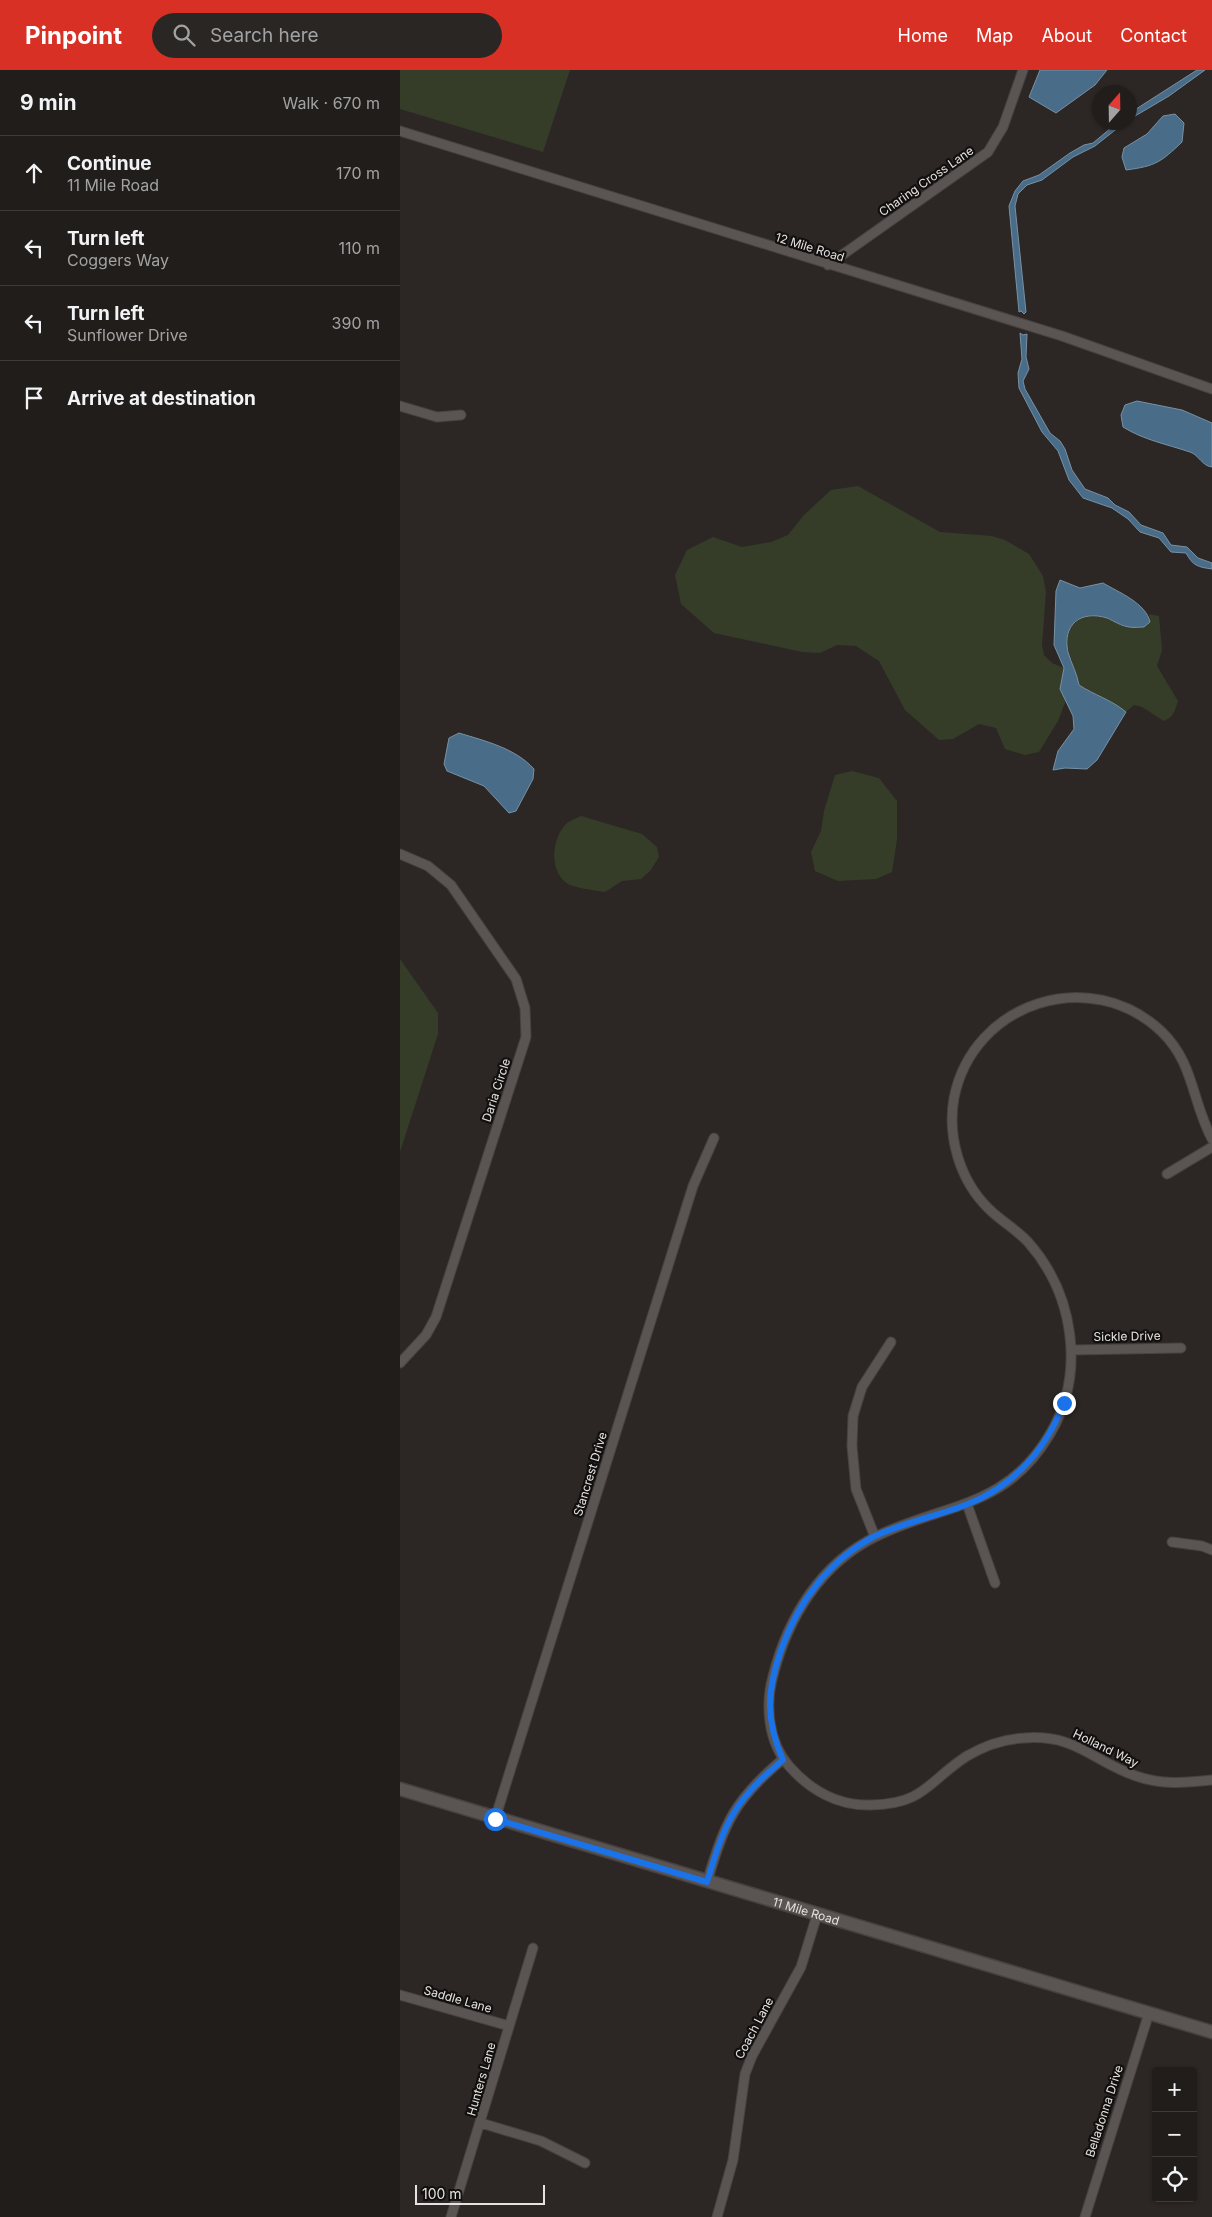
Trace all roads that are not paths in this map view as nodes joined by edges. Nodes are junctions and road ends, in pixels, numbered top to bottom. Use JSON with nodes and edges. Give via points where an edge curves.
{"nodes":[{"id":1,"x":1023,"y":70,"type":"edge"},
{"id":2,"x":400,"y":131,"type":"edge"},
{"id":3,"x":828,"y":265,"type":"junction"},
{"id":4,"x":1212,"y":389,"type":"edge"},
{"id":5,"x":400,"y":406,"type":"edge"},
{"id":6,"x":461,"y":415,"type":"dead end"},
{"id":7,"x":400,"y":854,"type":"edge"},
{"id":8,"x":714,"y":1138,"type":"dead end"},
{"id":9,"x":1212,"y":1139,"type":"edge"},
{"id":10,"x":1212,"y":1147,"type":"edge"},
{"id":11,"x":1167,"y":1174,"type":"dead end"},
{"id":12,"x":891,"y":1342,"type":"dead end"},
{"id":13,"x":1181,"y":1348,"type":"dead end"},
{"id":14,"x":1072,"y":1350,"type":"junction"},
{"id":15,"x":400,"y":1363,"type":"edge"},
{"id":16,"x":967,"y":1504,"type":"junction"},
{"id":17,"x":875,"y":1536,"type":"junction"},
{"id":18,"x":1172,"y":1542,"type":"dead end"},
{"id":19,"x":1212,"y":1550,"type":"edge"},
{"id":20,"x":995,"y":1583,"type":"dead end"},
{"id":21,"x":783,"y":1760,"type":"junction"},
{"id":22,"x":1212,"y":1780,"type":"edge"},
{"id":23,"x":400,"y":1790,"type":"edge"},
{"id":24,"x":495,"y":1819,"type":"junction"},
{"id":25,"x":707,"y":1882,"type":"junction"},
{"id":26,"x":817,"y":1915,"type":"junction"},
{"id":27,"x":533,"y":1948,"type":"dead end"},
{"id":28,"x":400,"y":1995,"type":"edge"},
{"id":29,"x":1149,"y":2014,"type":"junction"},
{"id":30,"x":509,"y":2026,"type":"junction"},
{"id":31,"x":1212,"y":2032,"type":"edge"},
{"id":32,"x":481,"y":2123,"type":"junction"},
{"id":33,"x":585,"y":2163,"type":"dead end"},
{"id":34,"x":451,"y":2217,"type":"edge"},
{"id":35,"x":717,"y":2217,"type":"edge"},
{"id":36,"x":1084,"y":2217,"type":"edge"}],
"edges":[{"from":1,"to":3,"type":"street","name":"Charing Cross Lane","via":[[1003,127],[988,152]]},
{"from":2,"to":3,"type":"street","name":"12 Mile Road"},
{"from":3,"to":4,"type":"street","name":"12 Mile Road","via":[[1062,336]]},
{"from":5,"to":6,"type":"street","via":[[437,417]]},
{"from":7,"to":15,"type":"street","name":"Daria Circle","via":[[428,866],[451,885],[500,954],[516,979],[525,1008],[526,1037],[436,1317],[426,1335]]},
{"from":8,"to":24,"type":"street","name":"Stancrest Drive","via":[[693,1186]]},
{"from":9,"to":14,"type":"street","via":[[1199,1112],[1188,1070],[1174,1045],[1151,1023],[1119,1005],[1078,997],[1035,1004],[995,1027],[974,1051],[959,1080],[952,1112],[952,1132],[960,1166],[989,1209],[1026,1240],[1041,1259],[1060,1294]]},
{"from":10,"to":11,"type":"street"},
{"from":12,"to":17,"type":"street","via":[[862,1387],[853,1416],[856,1489]]},
{"from":13,"to":14,"type":"street","name":"Sickle Drive"},
{"from":14,"to":16,"type":"street","via":[[1068,1387],[1049,1436],[1027,1465],[1011,1479],[997,1490]]},
{"from":16,"to":17,"type":"street"},
{"from":16,"to":20,"type":"street"},
{"from":17,"to":21,"type":"street","via":[[825,1574],[805,1599],[787,1634],[772,1680],[769,1704],[775,1740]]},
{"from":18,"to":19,"type":"street"},
{"from":21,"to":22,"type":"street","name":"Holland Way","via":[[807,1783],[829,1797],[867,1806],[902,1802],[916,1796],[971,1754],[1020,1738],[1068,1742],[1119,1769],[1152,1781],[1168,1784]]},
{"from":21,"to":25,"type":"street","via":[[757,1781],[735,1807]]},
{"from":23,"to":24,"type":"street","name":"11 Mile Road"},
{"from":24,"to":25,"type":"street","name":"11 Mile Road"},
{"from":25,"to":26,"type":"street","name":"11 Mile Road"},
{"from":26,"to":29,"type":"street","name":"11 Mile Road"},
{"from":26,"to":35,"type":"street","name":"Coach Lane","via":[[801,1967],[745,2074],[733,2160]]},
{"from":27,"to":30,"type":"street","name":"Hunters Lane"},
{"from":28,"to":30,"type":"street","name":"Saddle Lane"},
{"from":29,"to":31,"type":"street","name":"11 Mile Road"},
{"from":29,"to":36,"type":"street","name":"Belladonna Drive"},
{"from":30,"to":32,"type":"street","name":"Hunters Lane"},
{"from":32,"to":33,"type":"street","via":[[541,2141]]},
{"from":32,"to":34,"type":"street","name":"Hunters Lane"}]}
